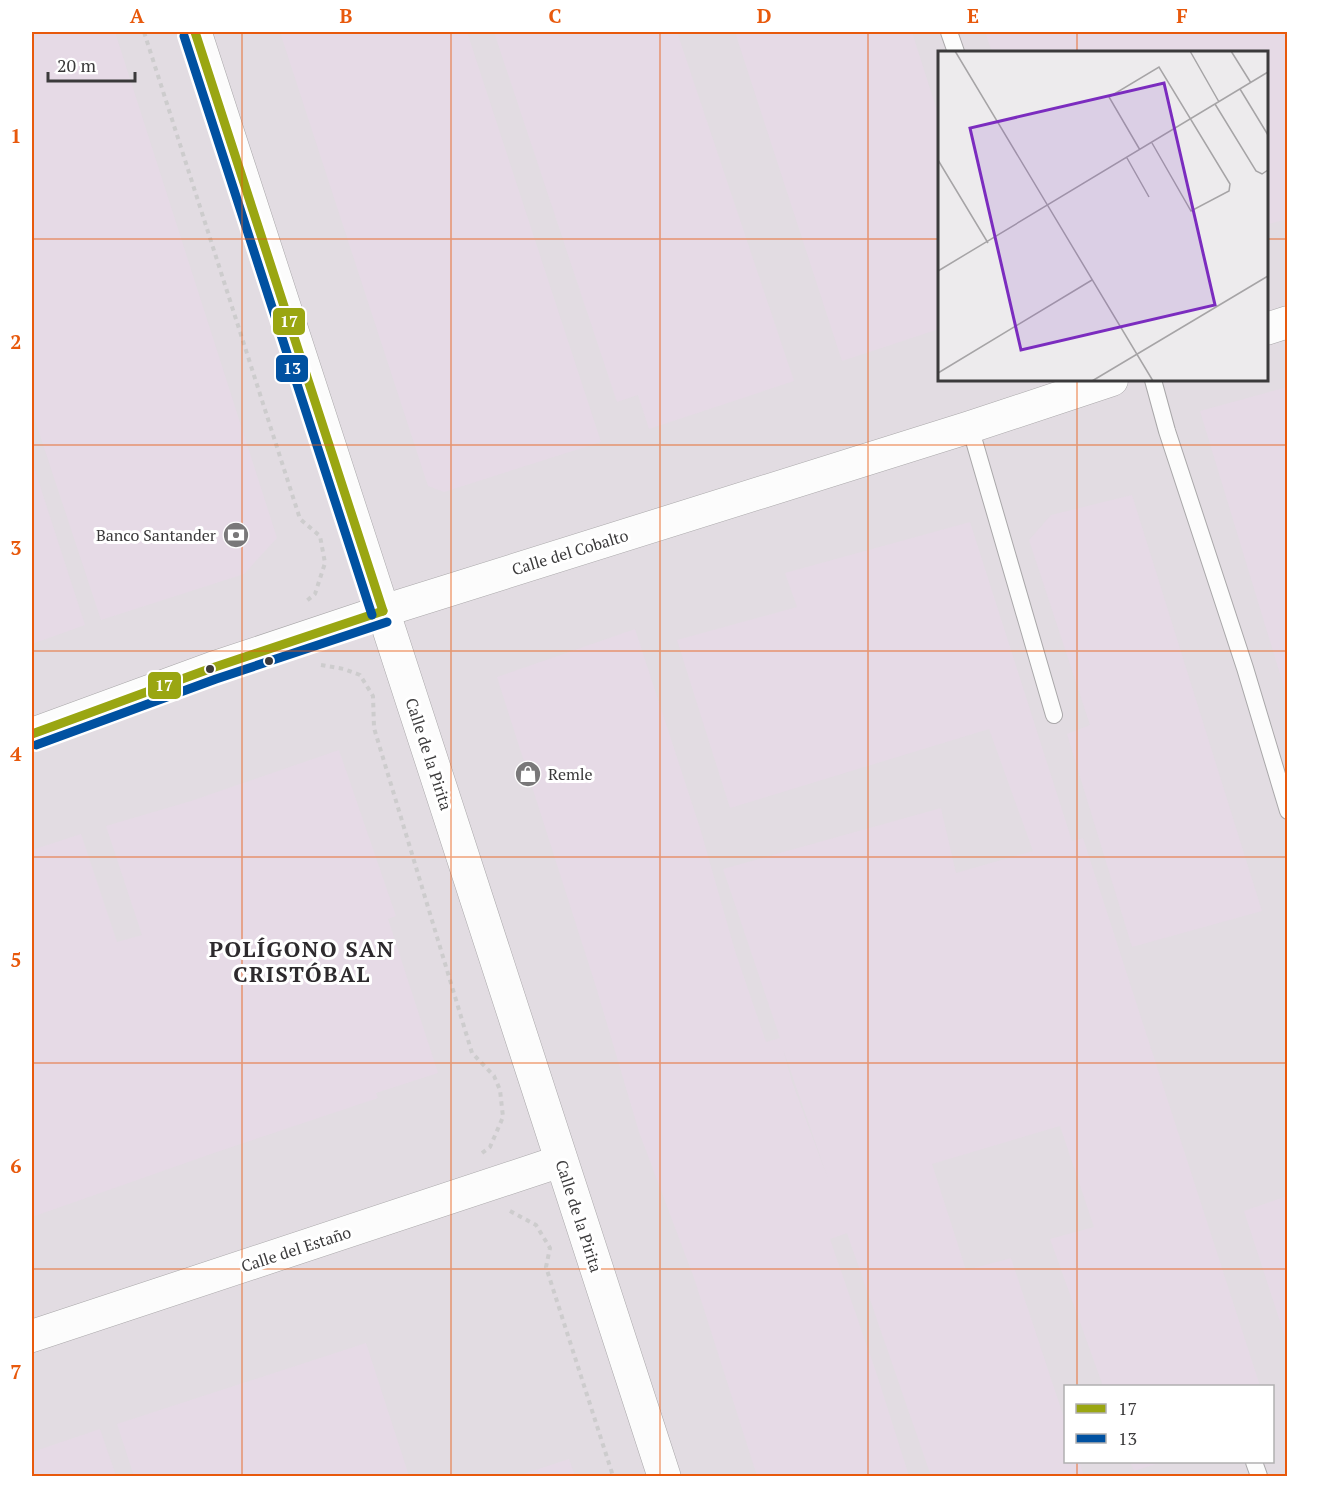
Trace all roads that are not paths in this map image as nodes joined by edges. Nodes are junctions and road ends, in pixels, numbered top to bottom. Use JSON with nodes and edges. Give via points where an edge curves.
{"nodes":[{"id":1,"x":195,"y":32,"type":"edge"},
{"id":2,"x":949,"y":32,"type":"edge"},
{"id":3,"x":956,"y":51,"type":"edge"},
{"id":4,"x":1287,"y":322,"type":"edge"},
{"id":5,"x":1268,"y":328,"type":"edge"},
{"id":6,"x":1105,"y":381,"type":"edge"},
{"id":7,"x":1153,"y":381,"type":"edge"},
{"id":8,"x":1062,"y":387,"type":"edge"},
{"id":9,"x":970,"y":427,"type":"junction"},
{"id":10,"x":383,"y":611,"type":"junction"},
{"id":11,"x":1054,"y":715,"type":"dead end"},
{"id":12,"x":32,"y":734,"type":"edge"},
{"id":13,"x":1287,"y":812,"type":"edge"},
{"id":14,"x":561,"y":1161,"type":"junction"},
{"id":15,"x":32,"y":1336,"type":"edge"},
{"id":16,"x":664,"y":1476,"type":"edge"}],
"edges":[{"from":1,"to":10,"type":"street","name":"Calle de la Pirita"},
{"from":2,"to":3,"type":"lane"},
{"from":4,"to":5,"type":"street"},
{"from":6,"to":8,"type":"street","name":"Calle del Cobalto"},
{"from":7,"to":13,"type":"lane"},
{"from":8,"to":9,"type":"street","name":"Calle del Cobalto"},
{"from":9,"to":10,"type":"street","name":"Calle del Cobalto"},
{"from":9,"to":11,"type":"lane"},
{"from":10,"to":12,"type":"street","name":"Calle del Cobalto"},
{"from":10,"to":14,"type":"street","name":"Calle de la Pirita"},
{"from":14,"to":15,"type":"street","name":"Calle del Estaño"},
{"from":14,"to":16,"type":"street","name":"Calle de la Pirita"}]}
